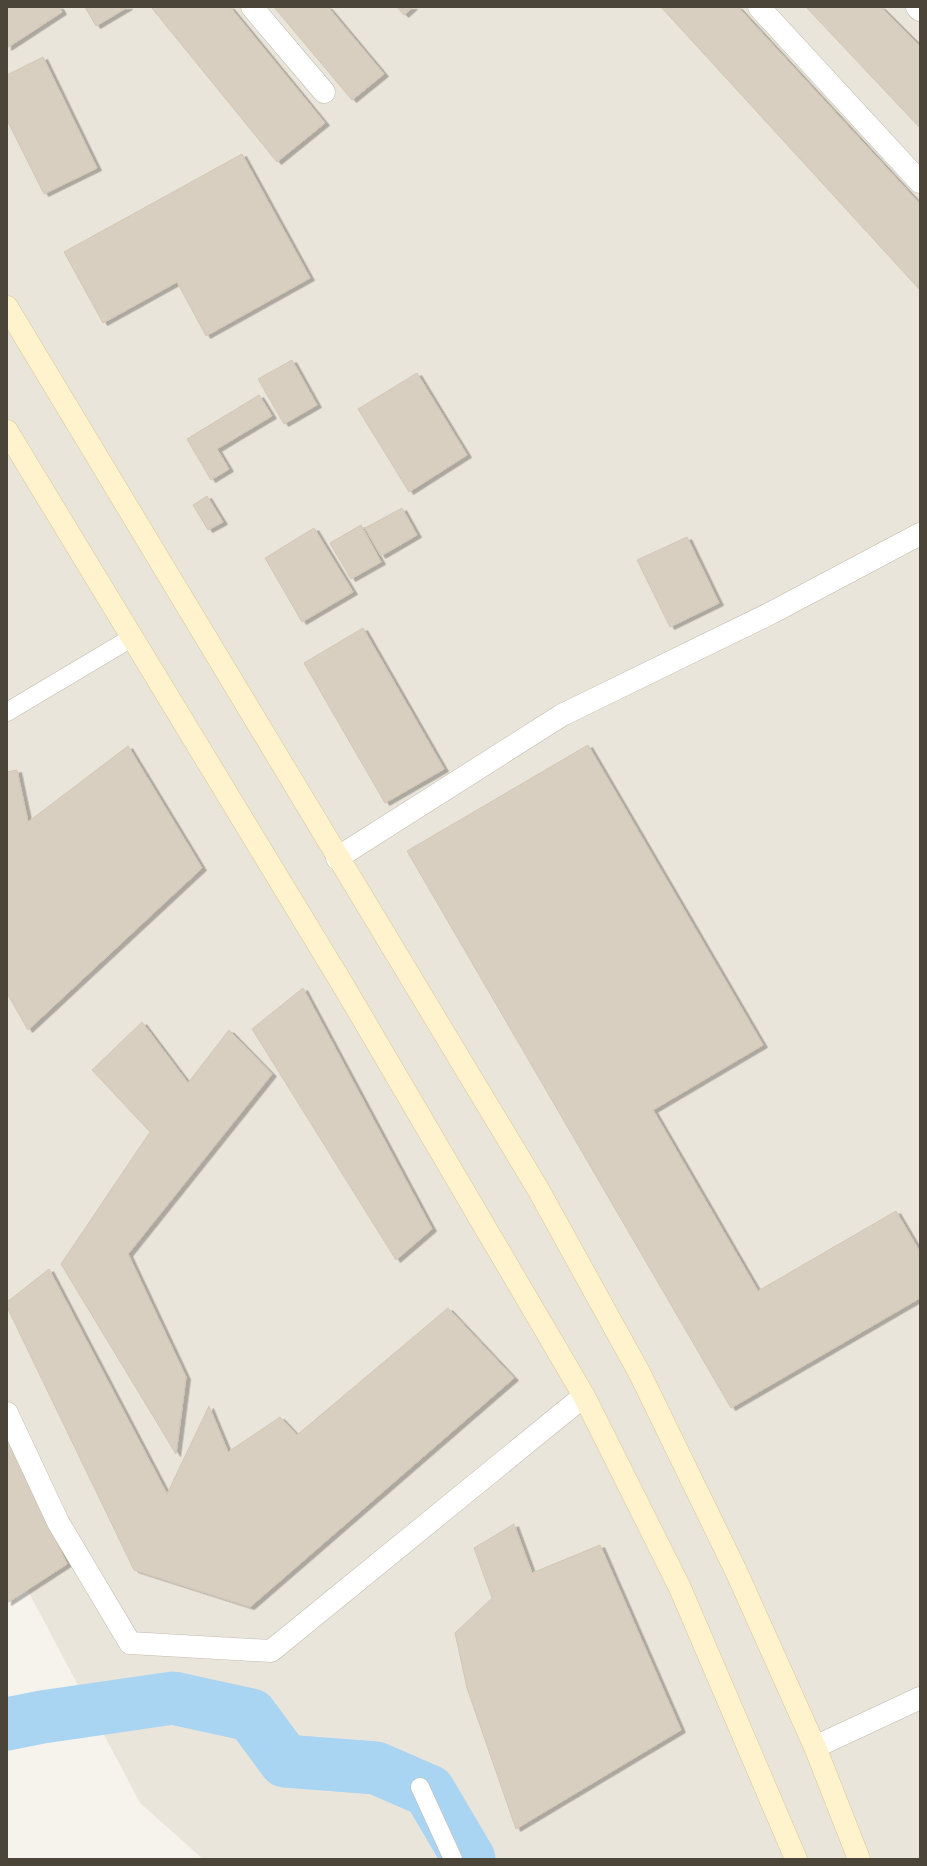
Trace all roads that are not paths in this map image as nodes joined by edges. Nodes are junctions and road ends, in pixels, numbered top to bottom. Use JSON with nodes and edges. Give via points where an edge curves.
{"nodes":[{"id":1,"x":252,"y":7,"type":"edge"},
{"id":2,"x":759,"y":7,"type":"edge"},
{"id":3,"x":917,"y":7,"type":"edge"},
{"id":4,"x":920,"y":10,"type":"edge"},
{"id":5,"x":324,"y":92,"type":"dead end"},
{"id":6,"x":920,"y":182,"type":"edge"},
{"id":7,"x":7,"y":307,"type":"edge"},
{"id":8,"x":7,"y":431,"type":"edge"},
{"id":9,"x":920,"y":534,"type":"edge"},
{"id":10,"x":132,"y":637,"type":"junction"},
{"id":11,"x":7,"y":712,"type":"edge"},
{"id":12,"x":337,"y":858,"type":"junction"},
{"id":13,"x":584,"y":1396,"type":"junction"},
{"id":14,"x":7,"y":1413,"type":"edge"},
{"id":15,"x":920,"y":1698,"type":"edge"},
{"id":16,"x":815,"y":1747,"type":"junction"},
{"id":17,"x":420,"y":1787,"type":"dead end"},
{"id":18,"x":453,"y":1859,"type":"edge"},
{"id":19,"x":796,"y":1859,"type":"edge"},
{"id":20,"x":859,"y":1859,"type":"edge"}],
"edges":[{"from":1,"to":5,"type":"street"},
{"from":2,"to":6,"type":"street"},
{"from":3,"to":4,"type":"street"},
{"from":7,"to":12,"type":"main road"},
{"from":8,"to":10,"type":"main road"},
{"from":9,"to":12,"type":"street","via":[[771,613],[562,715]]},
{"from":10,"to":11,"type":"lane"},
{"from":10,"to":13,"type":"main road","via":[[346,990]]},
{"from":12,"to":16,"type":"main road","via":[[538,1189],[640,1374],[736,1571]]},
{"from":13,"to":14,"type":"street","via":[[271,1652],[130,1643],[58,1522]]},
{"from":13,"to":19,"type":"main road","via":[[680,1588]]},
{"from":15,"to":16,"type":"street"},
{"from":16,"to":20,"type":"main road"},
{"from":17,"to":18,"type":"lane"}]}
